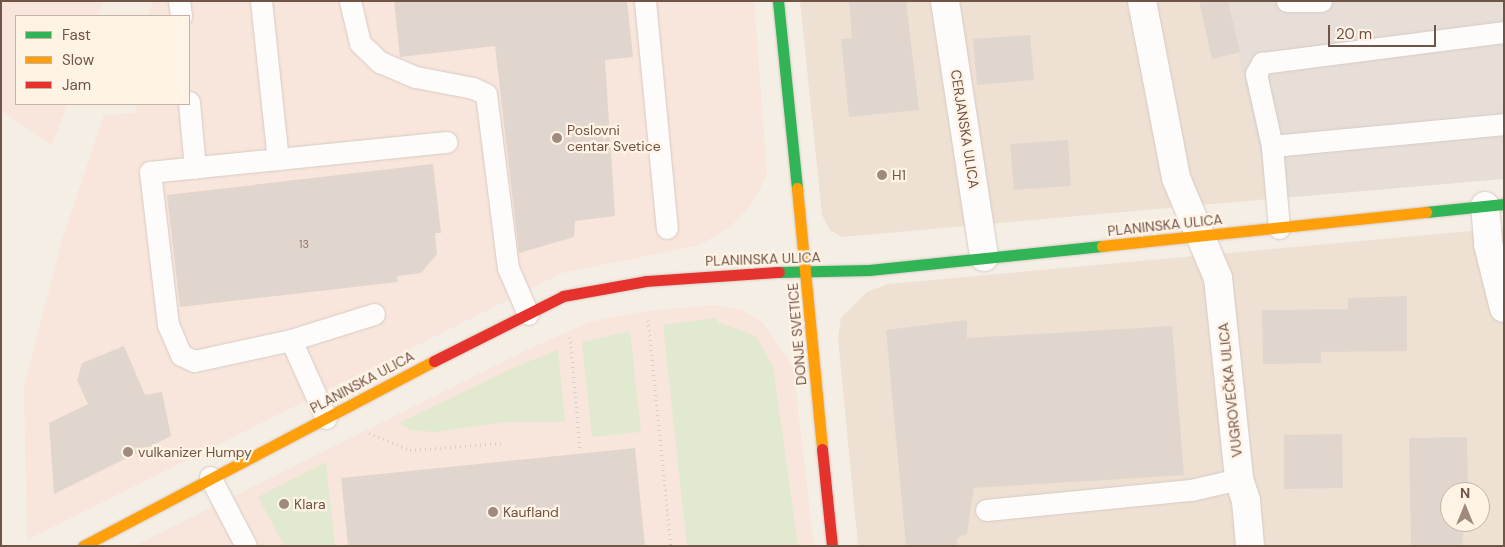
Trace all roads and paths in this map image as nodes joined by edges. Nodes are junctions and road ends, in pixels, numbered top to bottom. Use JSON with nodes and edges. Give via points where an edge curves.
{"nodes":[{"id":1,"x":179,"y":1,"type":"edge"},
{"id":2,"x":261,"y":1,"type":"edge"},
{"id":3,"x":350,"y":1,"type":"edge"},
{"id":4,"x":645,"y":1,"type":"edge"},
{"id":5,"x":778,"y":1,"type":"edge"},
{"id":6,"x":945,"y":1,"type":"edge"},
{"id":7,"x":1142,"y":1,"type":"edge"},
{"id":8,"x":1287,"y":1,"type":"edge"},
{"id":9,"x":1320,"y":1,"type":"edge"},
{"id":10,"x":181,"y":15,"type":"edge"},
{"id":11,"x":1504,"y":32,"type":"edge"},
{"id":12,"x":189,"y":105,"type":"edge"},
{"id":13,"x":1504,"y":124,"type":"edge"},
{"id":14,"x":446,"y":142,"type":"dead end"},
{"id":15,"x":1272,"y":146,"type":"junction"},
{"id":16,"x":278,"y":159,"type":"junction"},
{"id":17,"x":195,"y":168,"type":"junction"},
{"id":18,"x":1494,"y":205,"type":"edge"},
{"id":19,"x":667,"y":228,"type":"dead end"},
{"id":20,"x":1279,"y":228,"type":"junction"},
{"id":21,"x":1198,"y":237,"type":"junction"},
{"id":22,"x":984,"y":257,"type":"junction"},
{"id":23,"x":806,"y":272,"type":"junction"},
{"id":24,"x":1504,"y":308,"type":"edge"},
{"id":25,"x":374,"y":314,"type":"dead end"},
{"id":26,"x":528,"y":314,"type":"junction"},
{"id":27,"x":648,"y":320,"type":"dead end"},
{"id":28,"x":570,"y":337,"type":"dead end"},
{"id":29,"x":291,"y":340,"type":"junction"},
{"id":30,"x":326,"y":418,"type":"junction"},
{"id":31,"x":367,"y":432,"type":"dead end"},
{"id":32,"x":502,"y":443,"type":"dead end"},
{"id":33,"x":580,"y":448,"type":"dead end"},
{"id":34,"x":210,"y":477,"type":"junction"},
{"id":35,"x":1239,"y":479,"type":"junction"},
{"id":36,"x":986,"y":510,"type":"dead end"},
{"id":37,"x":82,"y":546,"type":"edge"},
{"id":38,"x":246,"y":546,"type":"edge"},
{"id":39,"x":670,"y":546,"type":"edge"},
{"id":40,"x":832,"y":546,"type":"edge"},
{"id":41,"x":1250,"y":546,"type":"edge"}],
"edges":[{"from":1,"to":10,"type":"lane"},
{"from":2,"to":16,"type":"lane"},
{"from":3,"to":26,"type":"lane","via":[[360,43],[380,62],[416,77],[473,88],[486,94],[508,268]]},
{"from":4,"to":19,"type":"lane"},
{"from":5,"to":23,"type":"street","name":"DONJE SVETICE"},
{"from":6,"to":22,"type":"street","name":"CERJANSKA ULICA"},
{"from":7,"to":21,"type":"street","name":"VUGROVEČKA ULICA","via":[[1176,178]]},
{"from":8,"to":9,"type":"lane"},
{"from":11,"to":15,"type":"lane","via":[[1262,63],[1256,74]]},
{"from":12,"to":17,"type":"lane"},
{"from":13,"to":15,"type":"lane"},
{"from":14,"to":16,"type":"lane"},
{"from":15,"to":20,"type":"lane"},
{"from":16,"to":17,"type":"lane"},
{"from":17,"to":29,"type":"lane","via":[[150,172],[168,325],[181,355],[194,361]]},
{"from":18,"to":20,"type":"street","name":"PLANINSKA ULICA"},
{"from":18,"to":24,"type":"street","via":[[1488,244]]},
{"from":20,"to":21,"type":"street","name":"PLANINSKA ULICA"},
{"from":21,"to":22,"type":"street","name":"PLANINSKA ULICA"},
{"from":21,"to":35,"type":"street","name":"VUGROVEČKA ULICA","via":[[1218,278]]},
{"from":22,"to":23,"type":"street","name":"PLANINSKA ULICA","via":[[869,270]]},
{"from":23,"to":26,"type":"street","name":"PLANINSKA ULICA","via":[[646,281],[563,296]]},
{"from":23,"to":40,"type":"street","name":"DONJE SVETICE"},
{"from":25,"to":29,"type":"lane"},
{"from":26,"to":30,"type":"street","name":"PLANINSKA ULICA"},
{"from":27,"to":39,"type":"path"},
{"from":28,"to":33,"type":"path"},
{"from":29,"to":30,"type":"lane"},
{"from":30,"to":34,"type":"street","name":"PLANINSKA ULICA"},
{"from":31,"to":32,"type":"path","via":[[410,450]]},
{"from":34,"to":37,"type":"street","name":"PLANINSKA ULICA"},
{"from":34,"to":38,"type":"lane"},
{"from":35,"to":36,"type":"lane","via":[[1190,490]]},
{"from":35,"to":41,"type":"street","name":"VUGROVEČKA ULICA","via":[[1246,501]]}]}
